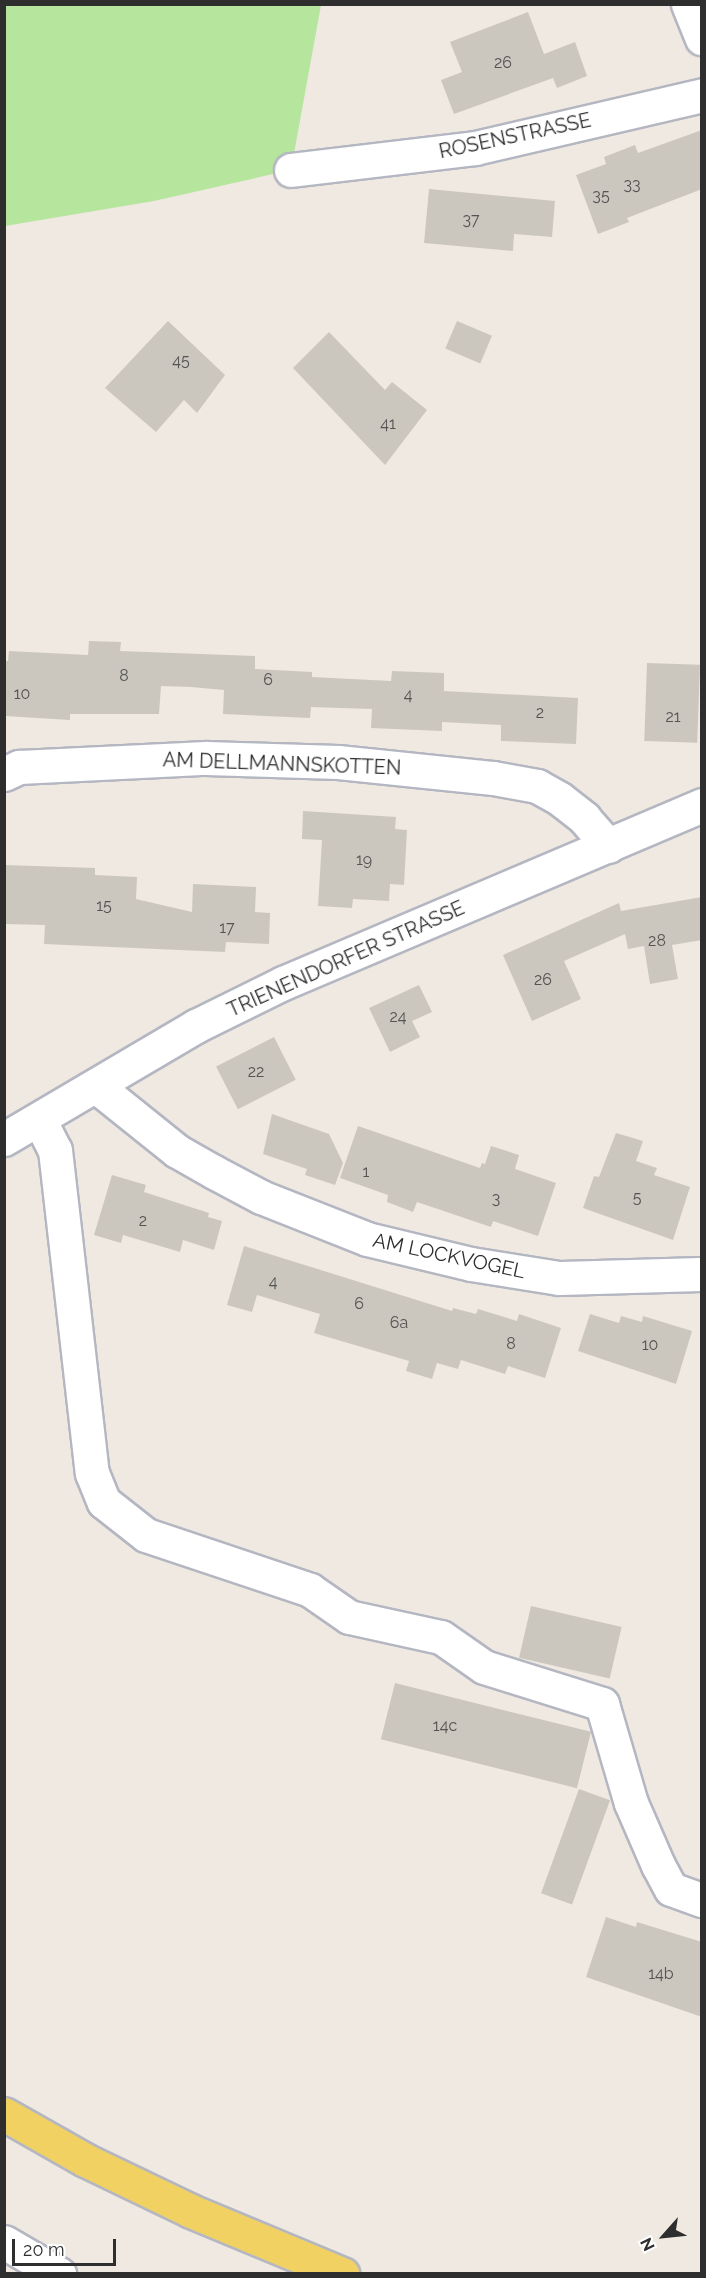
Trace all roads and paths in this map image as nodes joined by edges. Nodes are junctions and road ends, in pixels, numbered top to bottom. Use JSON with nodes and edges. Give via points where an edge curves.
{"nodes":[{"id":1,"x":688,"y":4,"type":"edge"},
{"id":2,"x":702,"y":38,"type":"edge"},
{"id":3,"x":702,"y":95,"type":"edge"},
{"id":4,"x":291,"y":170,"type":"dead end"},
{"id":5,"x":4,"y":774,"type":"edge"},
{"id":6,"x":702,"y":805,"type":"edge"},
{"id":7,"x":608,"y":846,"type":"junction"},
{"id":8,"x":96,"y":1086,"type":"junction"},
{"id":9,"x":39,"y":1119,"type":"junction"},
{"id":10,"x":4,"y":1139,"type":"edge"},
{"id":11,"x":702,"y":1274,"type":"edge"},
{"id":12,"x":702,"y":1899,"type":"edge"},
{"id":13,"x":4,"y":2114,"type":"edge"},
{"id":14,"x":4,"y":2242,"type":"edge"},
{"id":15,"x":59,"y":2274,"type":"edge"},
{"id":16,"x":342,"y":2274,"type":"edge"}],
"edges":[{"from":1,"to":2,"type":"street"},
{"from":3,"to":4,"type":"street","name":"ROSENSTRASSE","via":[[474,148]]},
{"from":5,"to":7,"type":"street","name":"AM DELLMANNSKOTTEN","via":[[19,767],[206,759],[338,762],[482,776],[537,786],[552,794],[584,818]]},
{"from":6,"to":7,"type":"street","name":"TRIENENDORFER STRASSE"},
{"from":7,"to":8,"type":"street","name":"TRIENENDORFER STRASSE","via":[[283,983],[196,1026]]},
{"from":8,"to":9,"type":"street","name":"TRIENENDORFER STRASSE"},
{"from":8,"to":11,"type":"street","name":"AM LOCKVOGEL","via":[[177,1151],[214,1172],[292,1210],[367,1239],[471,1264],[559,1278]]},
{"from":9,"to":10,"type":"street","name":"TRIENENDORFER STRASSE"},
{"from":9,"to":12,"type":"street","via":[[55,1150],[92,1473],[104,1502],[146,1534],[310,1590],[349,1617],[441,1637],[484,1667],[602,1704],[631,1803],[658,1865],[671,1889]]},
{"from":13,"to":16,"type":"main road","via":[[85,2160],[191,2211]]},
{"from":14,"to":15,"type":"street"}]}
